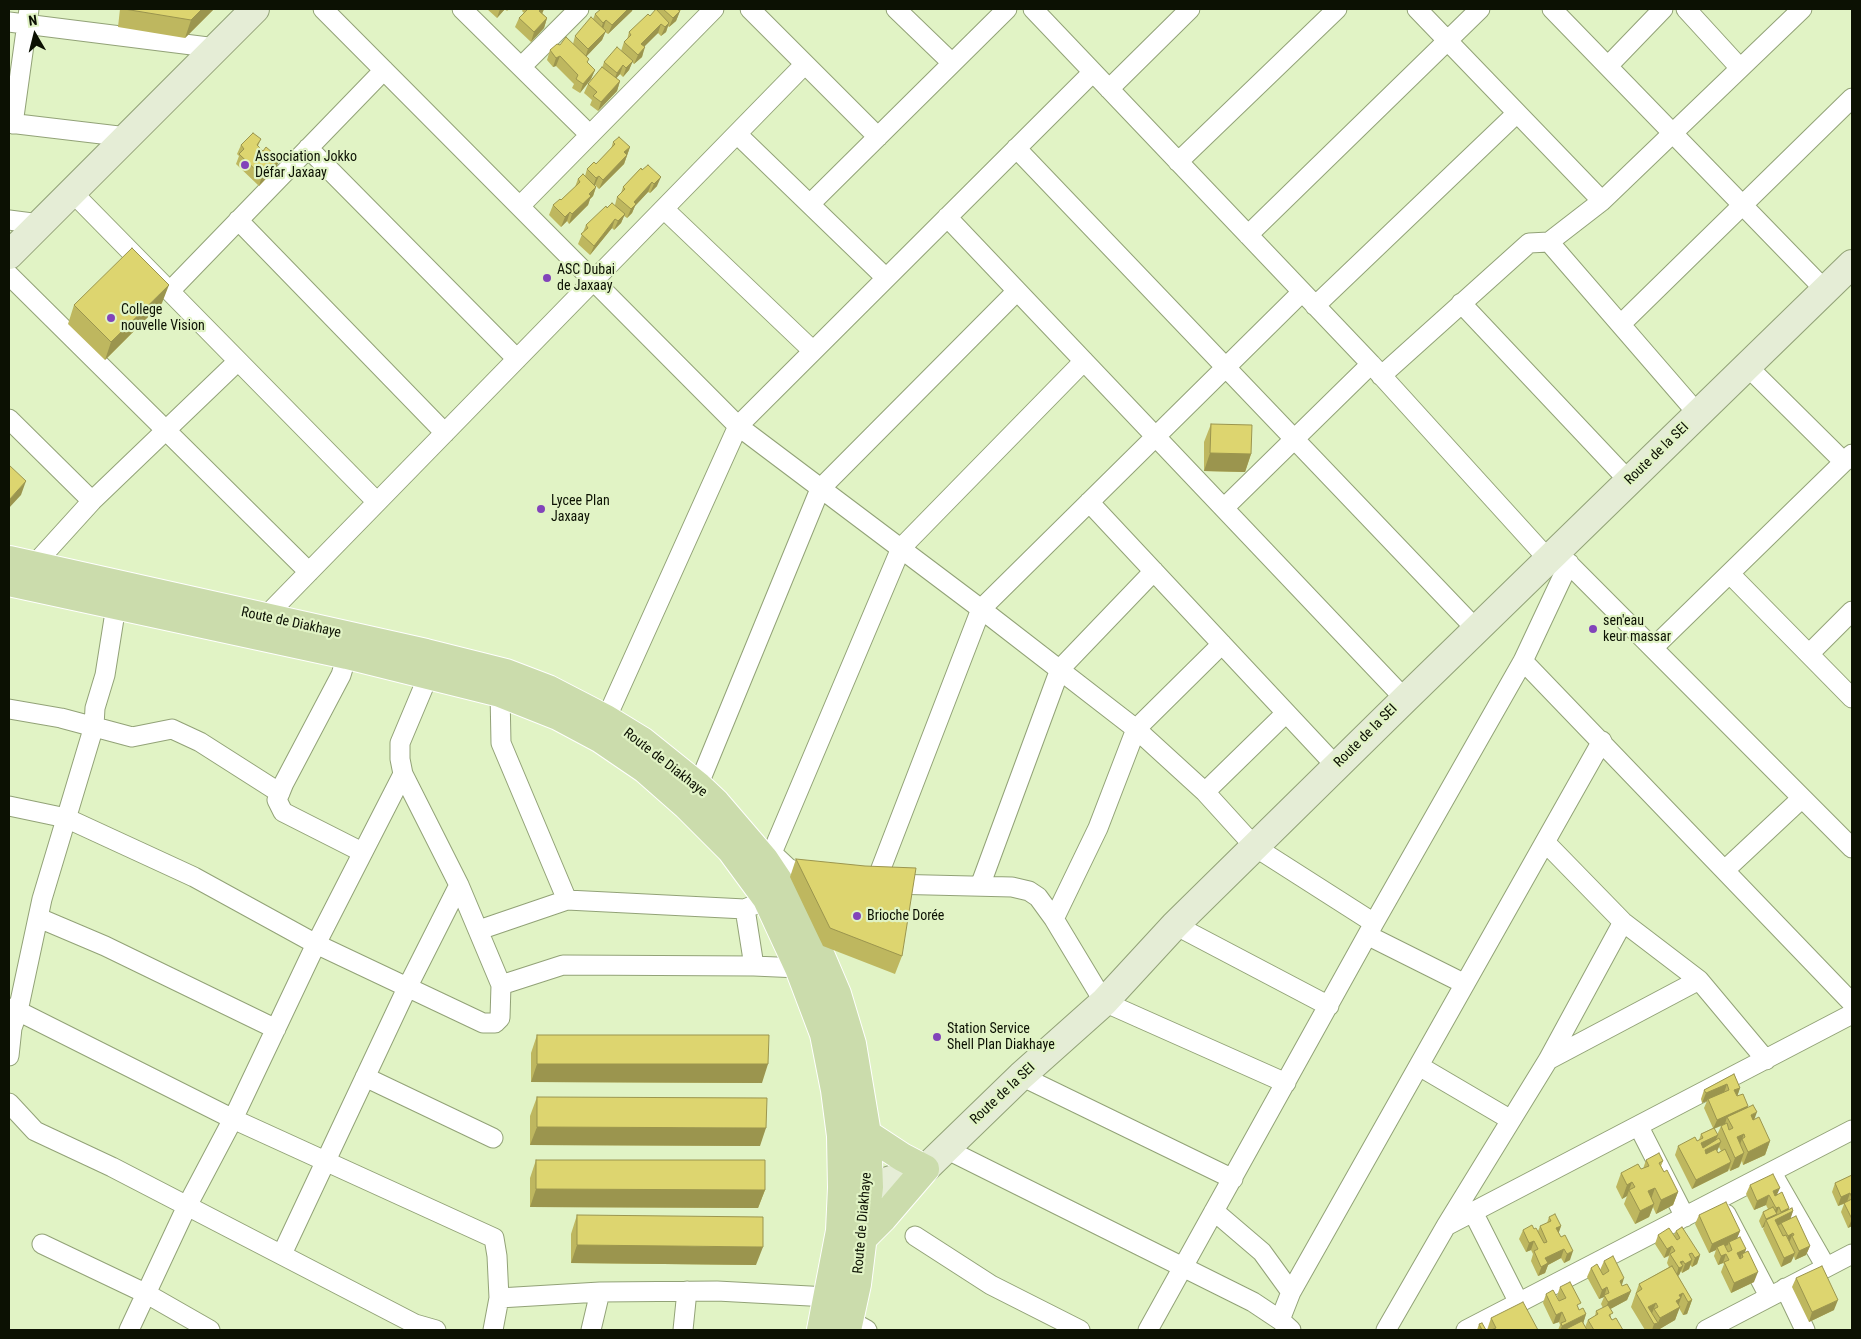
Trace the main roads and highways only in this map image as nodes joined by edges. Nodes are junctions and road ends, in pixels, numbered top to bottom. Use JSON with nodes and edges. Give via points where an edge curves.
{"nodes":[{"id":1,"x":21,"y":563,"type":"edge"},
{"id":2,"x":9,"y":582,"type":"edge"},
{"id":3,"x":867,"y":1134,"type":"junction"},
{"id":4,"x":856,"y":1188,"type":"junction"},
{"id":5,"x":864,"y":1237,"type":"junction"},
{"id":6,"x":854,"y":1327,"type":"edge"},
{"id":7,"x":821,"y":1330,"type":"edge"}],
"edges":[{"from":1,"to":3,"type":"main road","name":"Route de Diakhaye","via":[[506,673],[548,689],[642,741],[698,786],[768,856],[817,947],[837,994],[852,1044]]},
{"from":2,"to":4,"type":"main road","name":"Route de Diakhaye","via":[[347,655],[500,693],[558,716],[601,739],[645,769],[688,806],[731,850],[756,904],[799,968],[824,1034],[841,1136]]},
{"from":3,"to":4,"type":"main road","name":"Route de Diakhaye"},
{"from":3,"to":5,"type":"main road","via":[[925,1169]]},
{"from":4,"to":5,"type":"main road","name":"Route de Diakhaye"},
{"from":4,"to":7,"type":"main road","name":"Route de Diakhaye","via":[[840,1231]]},
{"from":5,"to":6,"type":"main road","name":"Route de Diakhaye"}]}
